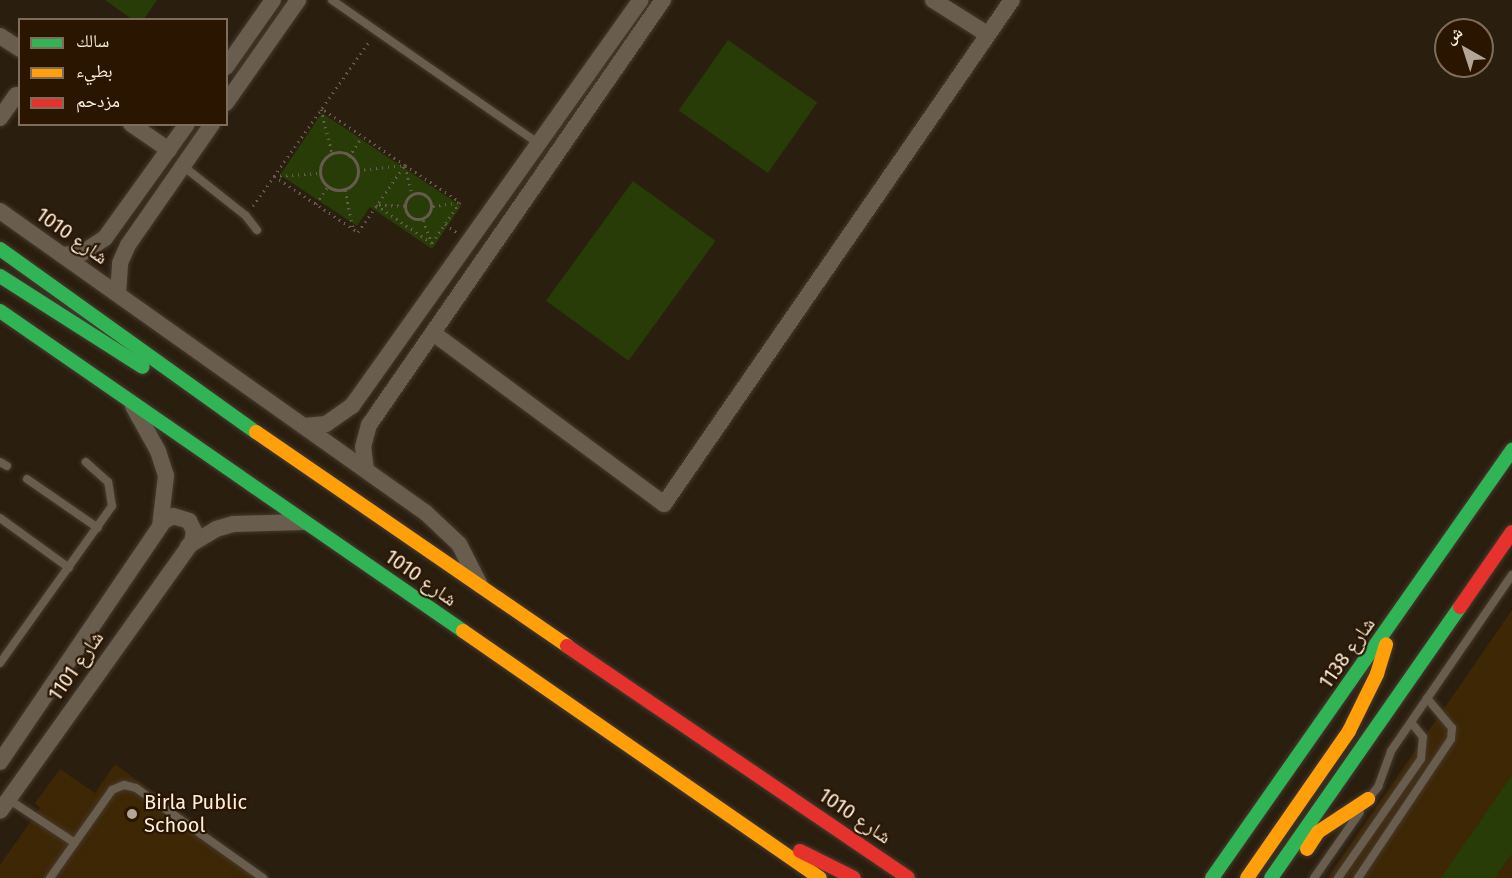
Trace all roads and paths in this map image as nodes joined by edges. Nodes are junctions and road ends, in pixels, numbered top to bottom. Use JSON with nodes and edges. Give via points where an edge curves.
{"nodes":[{"id":1,"x":273,"y":0,"type":"edge"},
{"id":2,"x":298,"y":0,"type":"edge"},
{"id":3,"x":332,"y":0,"type":"edge"},
{"id":4,"x":639,"y":0,"type":"edge"},
{"id":5,"x":663,"y":0,"type":"edge"},
{"id":6,"x":933,"y":0,"type":"edge"},
{"id":7,"x":1012,"y":0,"type":"edge"},
{"id":8,"x":377,"y":31,"type":"junction"},
{"id":9,"x":987,"y":34,"type":"junction"},
{"id":10,"x":0,"y":36,"type":"edge"},
{"id":11,"x":18,"y":48,"type":"edge"},
{"id":12,"x":228,"y":64,"type":"edge"},
{"id":13,"x":16,"y":95,"type":"dead end"},
{"id":14,"x":228,"y":100,"type":"edge"},
{"id":15,"x":321,"y":108,"type":"junction"},
{"id":16,"x":0,"y":118,"type":"edge"},
{"id":17,"x":134,"y":126,"type":"edge"},
{"id":18,"x":186,"y":126,"type":"edge"},
{"id":19,"x":211,"y":126,"type":"edge"},
{"id":20,"x":362,"y":137,"type":"junction"},
{"id":21,"x":538,"y":143,"type":"junction"},
{"id":22,"x":169,"y":150,"type":"junction"},
{"id":23,"x":332,"y":153,"type":"junction"},
{"id":24,"x":349,"y":157,"type":"junction"},
{"id":25,"x":405,"y":165,"type":"junction"},
{"id":26,"x":183,"y":166,"type":"junction"},
{"id":27,"x":358,"y":170,"type":"junction"},
{"id":28,"x":320,"y":173,"type":"junction"},
{"id":29,"x":274,"y":176,"type":"junction"},
{"id":30,"x":328,"y":186,"type":"junction"},
{"id":31,"x":345,"y":190,"type":"junction"},
{"id":32,"x":412,"y":194,"type":"junction"},
{"id":33,"x":460,"y":202,"type":"junction"},
{"id":34,"x":316,"y":204,"type":"junction"},
{"id":35,"x":376,"y":205,"type":"junction"},
{"id":36,"x":404,"y":206,"type":"junction"},
{"id":37,"x":432,"y":206,"type":"junction"},
{"id":38,"x":0,"y":211,"type":"edge"},
{"id":39,"x":246,"y":216,"type":"junction"},
{"id":40,"x":412,"y":217,"type":"junction"},
{"id":41,"x":423,"y":220,"type":"junction"},
{"id":42,"x":406,"y":225,"type":"junction"},
{"id":43,"x":354,"y":229,"type":"junction"},
{"id":44,"x":257,"y":230,"type":"dead end"},
{"id":45,"x":110,"y":231,"type":"junction"},
{"id":46,"x":432,"y":243,"type":"junction"},
{"id":47,"x":128,"y":245,"type":"junction"},
{"id":48,"x":0,"y":249,"type":"edge"},
{"id":49,"x":62,"y":255,"type":"junction"},
{"id":50,"x":0,"y":276,"type":"edge"},
{"id":51,"x":118,"y":294,"type":"junction"},
{"id":52,"x":0,"y":311,"type":"edge"},
{"id":53,"x":433,"y":333,"type":"junction"},
{"id":54,"x":185,"y":381,"type":"junction"},
{"id":55,"x":357,"y":398,"type":"junction"},
{"id":56,"x":130,"y":403,"type":"junction"},
{"id":57,"x":375,"y":415,"type":"junction"},
{"id":58,"x":304,"y":426,"type":"junction"},
{"id":59,"x":1512,"y":450,"type":"edge"},
{"id":60,"x":86,"y":462,"type":"dead end"},
{"id":61,"x":366,"y":470,"type":"junction"},
{"id":62,"x":27,"y":479,"type":"dead end"},
{"id":63,"x":0,"y":518,"type":"edge"},
{"id":64,"x":303,"y":522,"type":"junction"},
{"id":65,"x":160,"y":526,"type":"junction"},
{"id":66,"x":98,"y":528,"type":"junction"},
{"id":67,"x":1512,"y":532,"type":"edge"},
{"id":68,"x":188,"y":546,"type":"junction"},
{"id":69,"x":69,"y":567,"type":"junction"},
{"id":70,"x":1512,"y":575,"type":"edge"},
{"id":71,"x":480,"y":585,"type":"junction"},
{"id":72,"x":1393,"y":621,"type":"junction"},
{"id":73,"x":0,"y":663,"type":"edge"},
{"id":74,"x":1427,"y":698,"type":"junction"},
{"id":75,"x":1411,"y":722,"type":"junction"},
{"id":76,"x":1,"y":760,"type":"edge"},
{"id":77,"x":1276,"y":790,"type":"junction"},
{"id":78,"x":1368,"y":799,"type":"junction"},
{"id":79,"x":4,"y":805,"type":"edge"},
{"id":80,"x":743,"y":825,"type":"junction"},
{"id":81,"x":75,"y":843,"type":"junction"},
{"id":82,"x":50,"y":878,"type":"edge"},
{"id":83,"x":263,"y":878,"type":"edge"},
{"id":84,"x":820,"y":878,"type":"edge"},
{"id":85,"x":854,"y":878,"type":"edge"},
{"id":86,"x":908,"y":878,"type":"edge"},
{"id":87,"x":1200,"y":878,"type":"edge"},
{"id":88,"x":1212,"y":878,"type":"edge"},
{"id":89,"x":1247,"y":878,"type":"edge"},
{"id":90,"x":1271,"y":878,"type":"edge"},
{"id":91,"x":1286,"y":878,"type":"edge"},
{"id":92,"x":1314,"y":878,"type":"edge"},
{"id":93,"x":1338,"y":878,"type":"edge"},
{"id":94,"x":1358,"y":878,"type":"edge"}],
"edges":[{"from":1,"to":12,"type":"street"},
{"from":2,"to":14,"type":"street"},
{"from":3,"to":8,"type":"lane"},
{"from":4,"to":21,"type":"street"},
{"from":5,"to":53,"type":"street"},
{"from":6,"to":9,"type":"street"},
{"from":7,"to":9,"type":"street"},
{"from":8,"to":15,"type":"path"},
{"from":8,"to":21,"type":"lane"},
{"from":9,"to":53,"type":"street","via":[[664,504]]},
{"from":10,"to":11,"type":"street"},
{"from":13,"to":16,"type":"street"},
{"from":15,"to":20,"type":"path"},
{"from":15,"to":23,"type":"path"},
{"from":15,"to":29,"type":"path"},
{"from":17,"to":22,"type":"street"},
{"from":18,"to":22,"type":"street"},
{"from":19,"to":26,"type":"street"},
{"from":20,"to":24,"type":"path"},
{"from":20,"to":25,"type":"path"},
{"from":21,"to":55,"type":"street"},
{"from":22,"to":45,"type":"street"},
{"from":23,"to":24,"type":"path"},
{"from":23,"to":28,"type":"path"},
{"from":24,"to":27,"type":"path"},
{"from":25,"to":27,"type":"path"},
{"from":25,"to":32,"type":"path"},
{"from":25,"to":33,"type":"path"},
{"from":25,"to":35,"type":"path"},
{"from":26,"to":39,"type":"lane"},
{"from":26,"to":47,"type":"street"},
{"from":27,"to":31,"type":"path"},
{"from":28,"to":29,"type":"path"},
{"from":28,"to":30,"type":"path"},
{"from":29,"to":34,"type":"path"},
{"from":29,"to":39,"type":"path"},
{"from":30,"to":31,"type":"path"},
{"from":30,"to":34,"type":"path"},
{"from":31,"to":43,"type":"path"},
{"from":32,"to":36,"type":"path"},
{"from":32,"to":37,"type":"path","via":[[422,194]]},
{"from":33,"to":37,"type":"path"},
{"from":33,"to":46,"type":"path"},
{"from":34,"to":43,"type":"path"},
{"from":35,"to":36,"type":"path"},
{"from":35,"to":42,"type":"path"},
{"from":35,"to":43,"type":"path","via":[[358,232]]},
{"from":36,"to":40,"type":"path"},
{"from":37,"to":41,"type":"path"},
{"from":38,"to":49,"type":"street","name":"شارع 1010"},
{"from":39,"to":44,"type":"lane"},
{"from":40,"to":41,"type":"path"},
{"from":40,"to":42,"type":"path"},
{"from":41,"to":46,"type":"path"},
{"from":42,"to":46,"type":"path"},
{"from":45,"to":47,"type":"street"},
{"from":45,"to":49,"type":"street","via":[[91,249]]},
{"from":47,"to":51,"type":"street","via":[[120,263]]},
{"from":48,"to":54,"type":"street","name":"شارع 1010"},
{"from":49,"to":51,"type":"street","name":"شارع 1010"},
{"from":50,"to":54,"type":"street","via":[[125,358]]},
{"from":51,"to":58,"type":"street","name":"شارع 1010"},
{"from":52,"to":56,"type":"street","name":"شارع 1010"},
{"from":53,"to":57,"type":"street"},
{"from":54,"to":71,"type":"street","name":"شارع 1010"},
{"from":55,"to":57,"type":"street","via":[[361,413]]},
{"from":55,"to":58,"type":"street","via":[[336,420]]},
{"from":56,"to":64,"type":"street","name":"شارع 1010"},
{"from":56,"to":65,"type":"street","name":"شارع 1101","via":[[158,450],[166,476]]},
{"from":57,"to":61,"type":"street","via":[[364,435]]},
{"from":58,"to":61,"type":"street","name":"شارع 1010"},
{"from":59,"to":72,"type":"street","name":"شارع 1138"},
{"from":60,"to":66,"type":"lane","via":[[108,482],[112,498],[112,506]]},
{"from":61,"to":71,"type":"street","name":"شارع 1010","via":[[444,527],[459,544]]},
{"from":62,"to":66,"type":"lane"},
{"from":63,"to":69,"type":"lane"},
{"from":64,"to":68,"type":"street","name":"شارع 1101","via":[[233,524]]},
{"from":64,"to":80,"type":"street","name":"شارع 1010"},
{"from":65,"to":68,"type":"street","via":[[174,516],[189,521],[194,531]]},
{"from":65,"to":76,"type":"street","name":"شارع 1101"},
{"from":66,"to":69,"type":"lane"},
{"from":67,"to":90,"type":"street"},
{"from":68,"to":79,"type":"street","name":"شارع 1101"},
{"from":69,"to":73,"type":"lane"},
{"from":70,"to":74,"type":"lane"},
{"from":71,"to":86,"type":"street","name":"شارع 1010"},
{"from":72,"to":77,"type":"street","name":"شارع 1138"},
{"from":72,"to":89,"type":"street","via":[[1377,674],[1349,731]]},
{"from":74,"to":75,"type":"lane"},
{"from":74,"to":94,"type":"lane","via":[[1452,728],[1451,739]]},
{"from":75,"to":78,"type":"lane","via":[[1391,751],[1378,787]]},
{"from":75,"to":93,"type":"lane","via":[[1424,737],[1421,759]]},
{"from":77,"to":87,"type":"street"},
{"from":77,"to":88,"type":"street","name":"شارع 1138"},
{"from":78,"to":91,"type":"street","via":[[1318,832]]},
{"from":78,"to":92,"type":"lane"},
{"from":79,"to":81,"type":"lane"},
{"from":80,"to":84,"type":"street","name":"شارع 1010"},
{"from":80,"to":85,"type":"street"},
{"from":81,"to":82,"type":"lane"},
{"from":81,"to":83,"type":"lane","via":[[112,790],[130,785]]}]}
